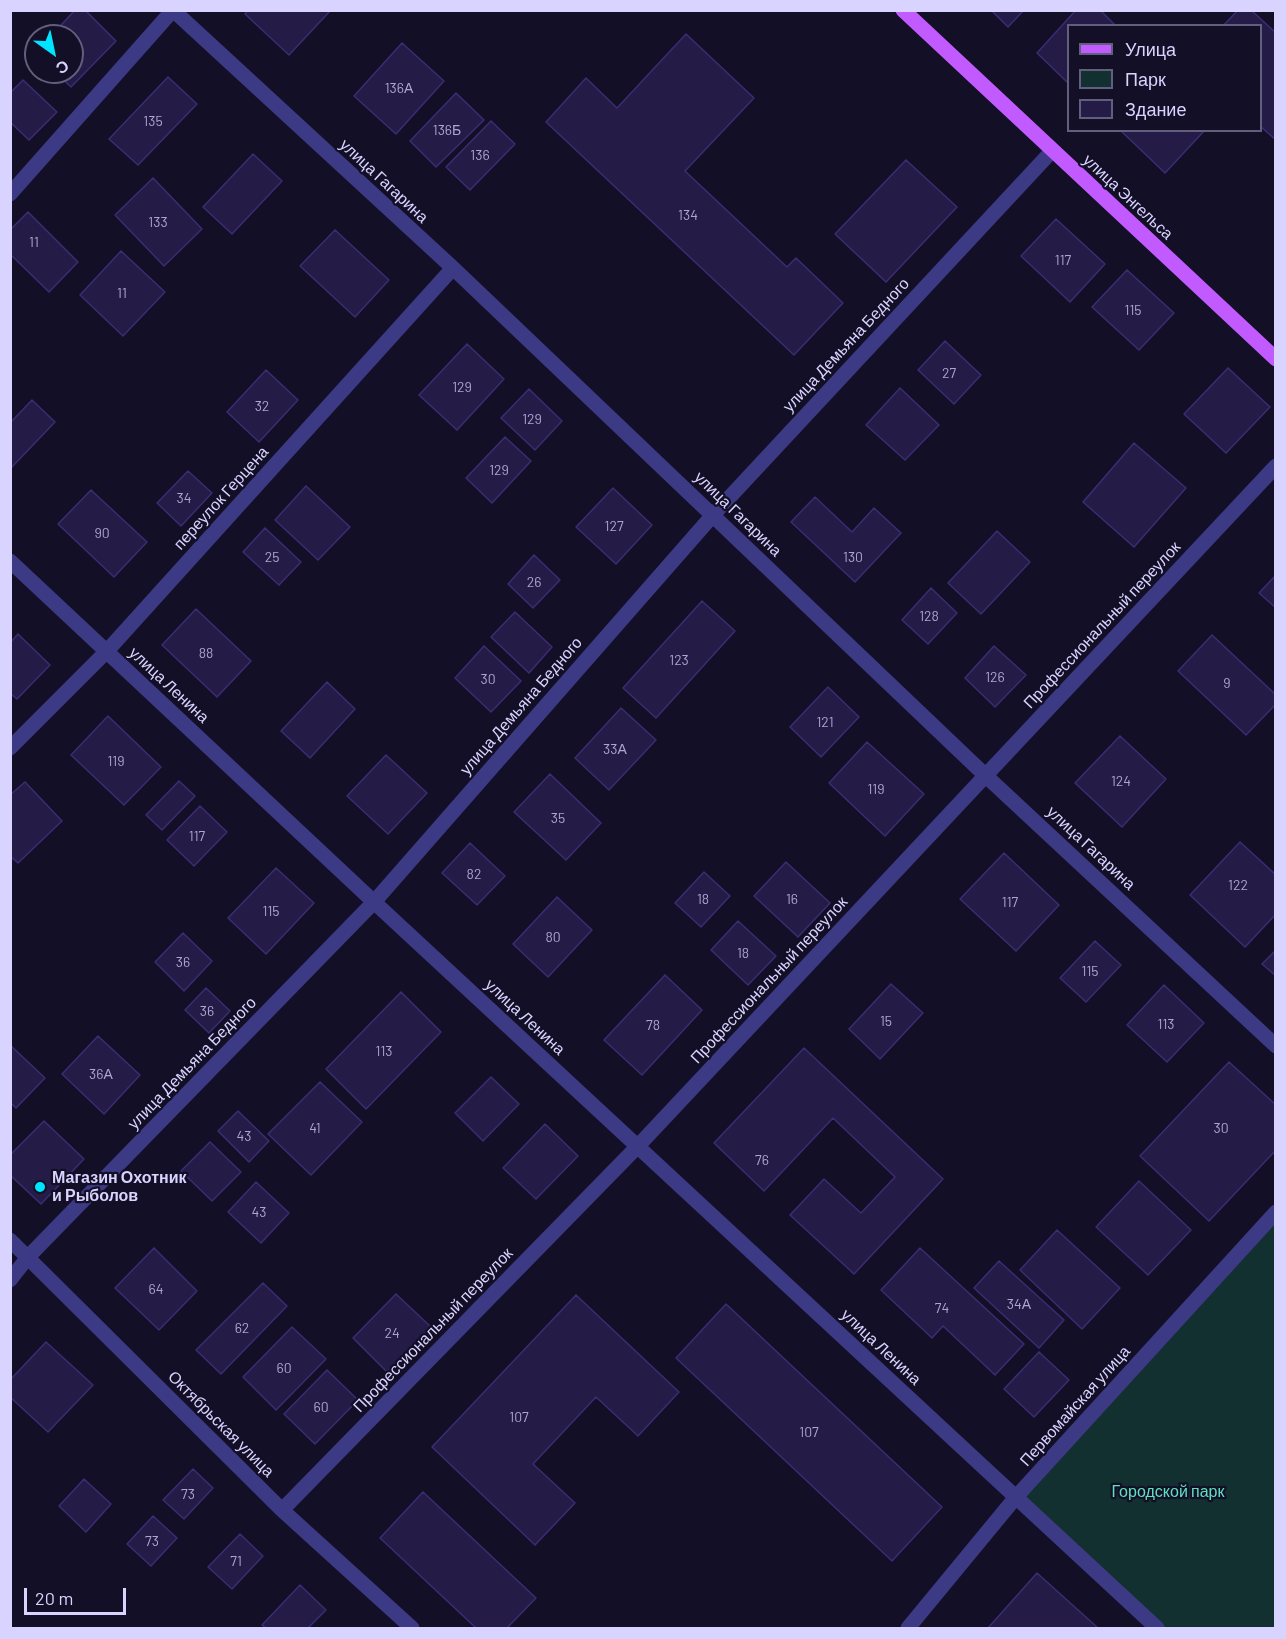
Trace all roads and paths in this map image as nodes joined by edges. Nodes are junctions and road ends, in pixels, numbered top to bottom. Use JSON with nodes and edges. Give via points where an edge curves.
{"nodes":[{"id":1,"x":173,"y":10,"type":"edge"},
{"id":2,"x":903,"y":10,"type":"edge"},
{"id":3,"x":1052,"y":151,"type":"junction"},
{"id":4,"x":10,"y":194,"type":"edge"},
{"id":5,"x":453,"y":268,"type":"junction"},
{"id":6,"x":1275,"y":359,"type":"edge"},
{"id":7,"x":1275,"y":466,"type":"edge"},
{"id":8,"x":713,"y":514,"type":"junction"},
{"id":9,"x":10,"y":561,"type":"edge"},
{"id":10,"x":106,"y":651,"type":"junction"},
{"id":11,"x":10,"y":748,"type":"edge"},
{"id":12,"x":986,"y":776,"type":"junction"},
{"id":13,"x":374,"y":902,"type":"junction"},
{"id":14,"x":1275,"y":1046,"type":"edge"},
{"id":15,"x":638,"y":1146,"type":"junction"},
{"id":16,"x":1275,"y":1212,"type":"edge"},
{"id":17,"x":10,"y":1239,"type":"edge"},
{"id":18,"x":28,"y":1257,"type":"junction"},
{"id":19,"x":10,"y":1280,"type":"edge"},
{"id":20,"x":1016,"y":1497,"type":"junction"},
{"id":21,"x":282,"y":1510,"type":"junction"},
{"id":22,"x":412,"y":1629,"type":"edge"},
{"id":23,"x":908,"y":1629,"type":"edge"},
{"id":24,"x":1157,"y":1629,"type":"edge"}],
"edges":[{"from":1,"to":4,"type":"street"},
{"from":1,"to":5,"type":"street","name":"улица Гагарина"},
{"from":2,"to":3,"type":"main road","name":"улица Энгельса"},
{"from":3,"to":6,"type":"main road","name":"улица Энгельса"},
{"from":3,"to":8,"type":"street","name":"улица Демьяна Бедного"},
{"from":5,"to":8,"type":"street","name":"улица Гагарина"},
{"from":5,"to":10,"type":"street","name":"переулок Герцена"},
{"from":7,"to":12,"type":"street","name":"Профессиональный переулок"},
{"from":8,"to":12,"type":"street","name":"улица Гагарина"},
{"from":8,"to":13,"type":"street","name":"улица Демьяна Бедного"},
{"from":9,"to":10,"type":"street","name":"улица Ленина"},
{"from":10,"to":11,"type":"street","name":"переулок Герцена"},
{"from":10,"to":13,"type":"street","name":"улица Ленина"},
{"from":12,"to":14,"type":"street","name":"улица Гагарина"},
{"from":12,"to":15,"type":"street","name":"Профессиональный переулок"},
{"from":13,"to":15,"type":"street","name":"улица Ленина"},
{"from":13,"to":18,"type":"street","name":"улица Демьяна Бедного"},
{"from":15,"to":20,"type":"street","name":"улица Ленина"},
{"from":15,"to":21,"type":"street","name":"Профессиональный переулок"},
{"from":16,"to":20,"type":"street","name":"Первомайская улица"},
{"from":17,"to":18,"type":"street","name":"Октябрьская улица"},
{"from":18,"to":19,"type":"street","name":"улица Демьяна Бедного"},
{"from":18,"to":21,"type":"street","name":"Октябрьская улица"},
{"from":20,"to":23,"type":"street","name":"Первомайская улица"},
{"from":20,"to":24,"type":"street","name":"улица Ленина"},
{"from":21,"to":22,"type":"street","name":"Октябрьская улица"}]}
